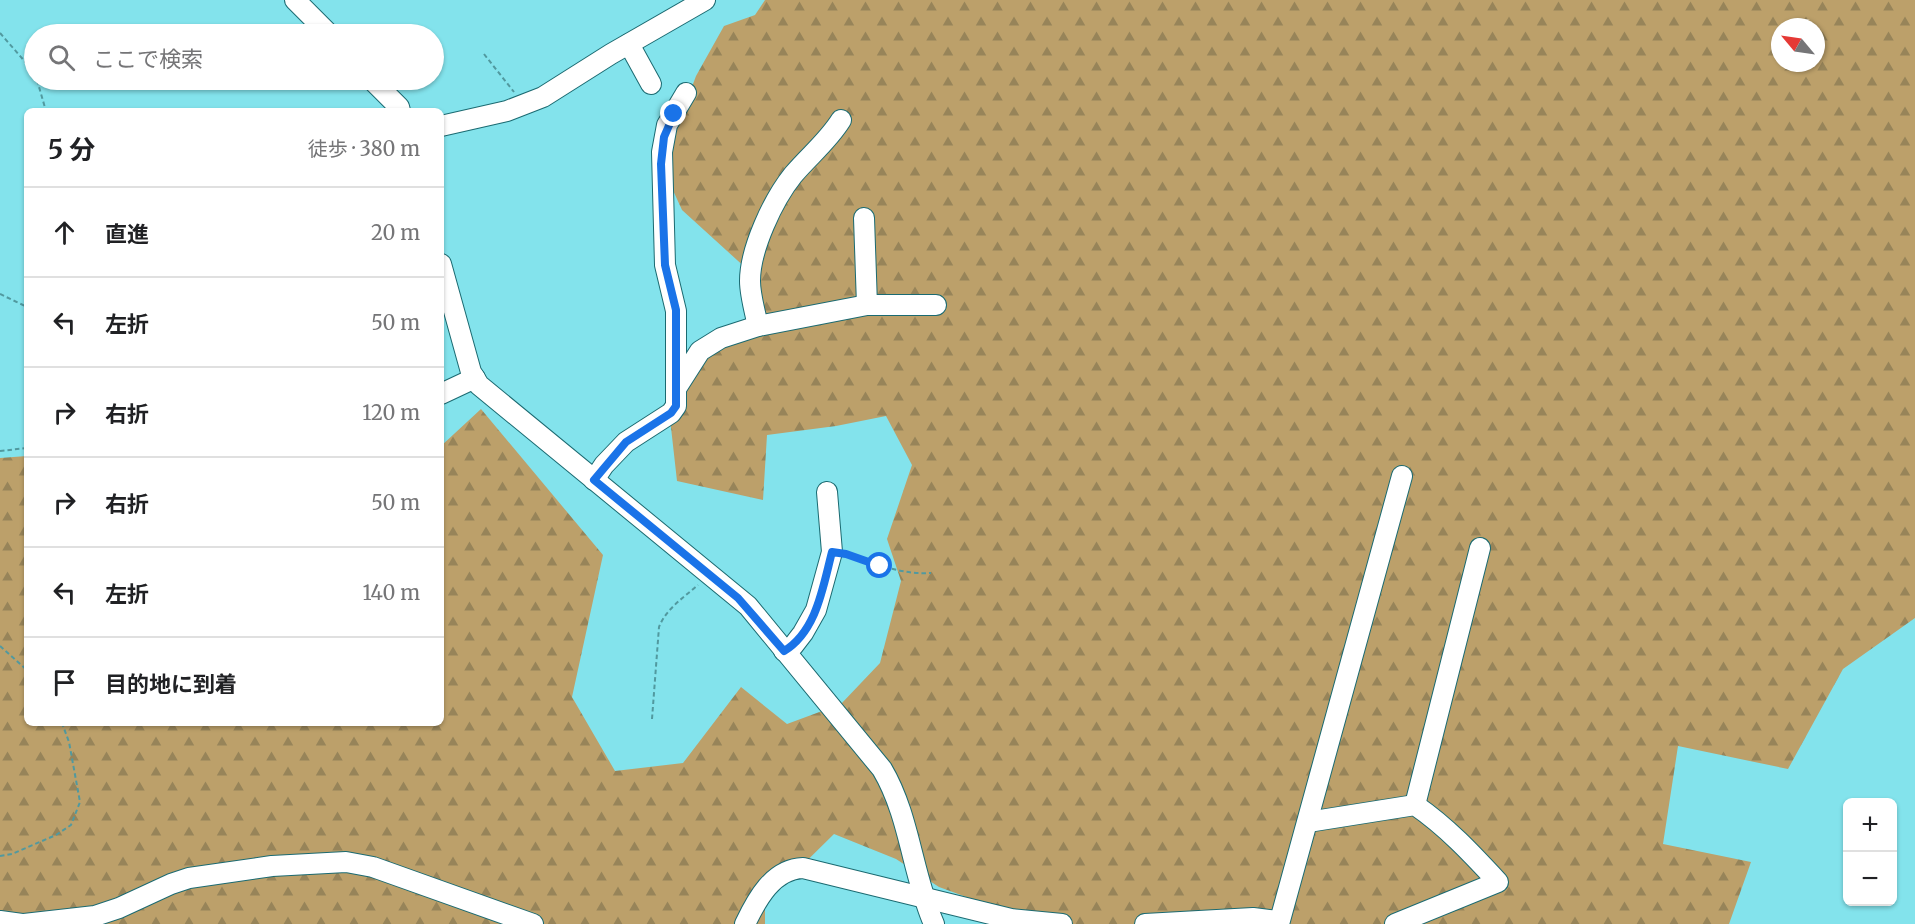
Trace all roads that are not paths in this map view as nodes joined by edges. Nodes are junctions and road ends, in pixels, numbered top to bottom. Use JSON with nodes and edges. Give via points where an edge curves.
{"nodes":[{"id":1,"x":295,"y":0,"type":"edge"},
{"id":2,"x":705,"y":0,"type":"edge"},
{"id":3,"x":319,"y":24,"type":"edge"},
{"id":4,"x":629,"y":44,"type":"junction"},
{"id":5,"x":651,"y":84,"type":"dead end"},
{"id":6,"x":382,"y":90,"type":"edge"},
{"id":7,"x":686,"y":93,"type":"dead end"},
{"id":8,"x":399,"y":108,"type":"edge"},
{"id":9,"x":841,"y":120,"type":"dead end"},
{"id":10,"x":444,"y":125,"type":"edge"},
{"id":11,"x":864,"y":218,"type":"dead end"},
{"id":12,"x":444,"y":288,"type":"edge"},
{"id":13,"x":867,"y":305,"type":"junction"},
{"id":14,"x":936,"y":305,"type":"dead end"},
{"id":15,"x":448,"y":320,"type":"edge"},
{"id":16,"x":758,"y":326,"type":"junction"},
{"id":17,"x":475,"y":378,"type":"junction"},
{"id":18,"x":677,"y":387,"type":"junction"},
{"id":19,"x":444,"y":393,"type":"edge"},
{"id":20,"x":1402,"y":476,"type":"dead end"},
{"id":21,"x":594,"y":480,"type":"junction"},
{"id":22,"x":827,"y":492,"type":"dead end"},
{"id":23,"x":1480,"y":548,"type":"dead end"},
{"id":24,"x":784,"y":651,"type":"junction"},
{"id":25,"x":1415,"y":805,"type":"junction"},
{"id":26,"x":1308,"y":822,"type":"junction"},
{"id":27,"x":925,"y":898,"type":"junction"},
{"id":28,"x":0,"y":921,"type":"edge"},
{"id":29,"x":1279,"y":923,"type":"edge"},
{"id":30,"x":23,"y":924,"type":"edge"},
{"id":31,"x":533,"y":924,"type":"edge"},
{"id":32,"x":745,"y":924,"type":"edge"},
{"id":33,"x":934,"y":924,"type":"edge"},
{"id":34,"x":1062,"y":924,"type":"edge"},
{"id":35,"x":1144,"y":924,"type":"edge"},
{"id":36,"x":1395,"y":924,"type":"edge"}],
"edges":[{"from":1,"to":3,"type":"street"},
{"from":2,"to":4,"type":"street"},
{"from":4,"to":5,"type":"street"},
{"from":4,"to":10,"type":"street","via":[[543,97],[507,111]]},
{"from":6,"to":8,"type":"street"},
{"from":7,"to":18,"type":"street","via":[[667,126],[662,152],[665,265],[676,310]]},
{"from":9,"to":16,"type":"street","via":[[793,175],[766,223],[750,282]]},
{"from":11,"to":13,"type":"street"},
{"from":12,"to":15,"type":"street"},
{"from":13,"to":14,"type":"street"},
{"from":13,"to":16,"type":"street"},
{"from":15,"to":17,"type":"street"},
{"from":16,"to":18,"type":"street","via":[[721,338],[700,351]]},
{"from":17,"to":19,"type":"street"},
{"from":17,"to":21,"type":"street"},
{"from":18,"to":21,"type":"street","via":[[676,406],[671,413],[626,442]]},
{"from":20,"to":26,"type":"street"},
{"from":21,"to":24,"type":"street","via":[[748,606]]},
{"from":22,"to":24,"type":"street","via":[[832,552],[816,610],[793,646]]},
{"from":23,"to":25,"type":"street"},
{"from":24,"to":27,"type":"street","via":[[882,769],[893,788]]},
{"from":25,"to":26,"type":"street"},
{"from":25,"to":36,"type":"street","via":[[1461,843],[1498,882]]},
{"from":26,"to":29,"type":"street"},
{"from":27,"to":32,"type":"street","via":[[794,868],[772,881]]},
{"from":27,"to":33,"type":"street"},
{"from":27,"to":34,"type":"street","via":[[1011,919]]},
{"from":28,"to":30,"type":"street"},
{"from":29,"to":35,"type":"street","via":[[1253,918]]},
{"from":30,"to":31,"type":"street","via":[[95,916],[189,878],[272,866],[346,862],[373,867]]}]}
